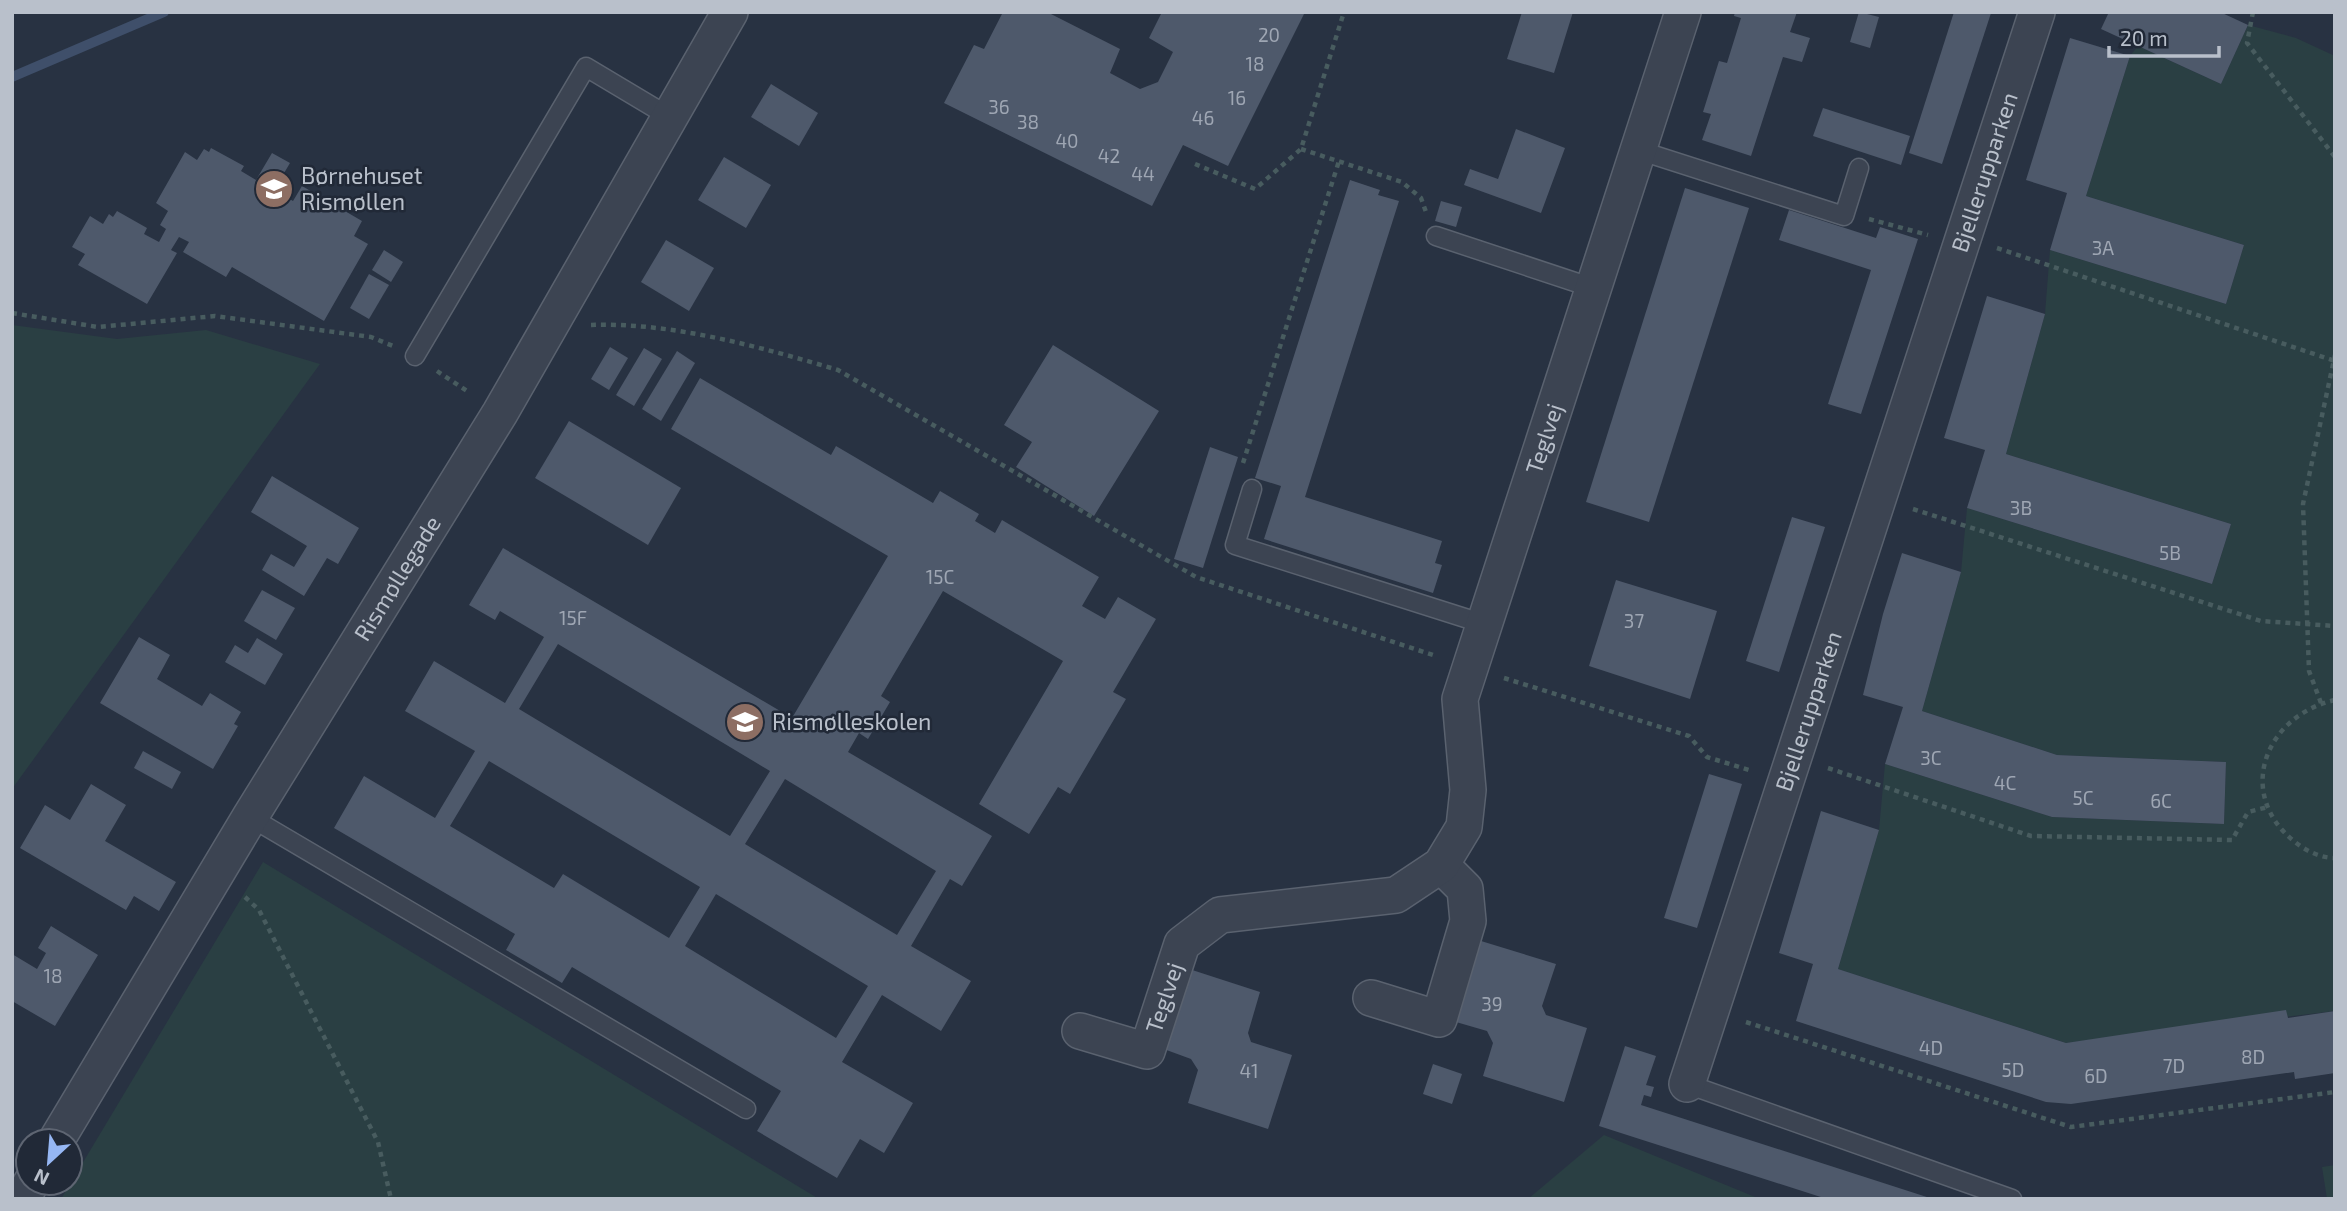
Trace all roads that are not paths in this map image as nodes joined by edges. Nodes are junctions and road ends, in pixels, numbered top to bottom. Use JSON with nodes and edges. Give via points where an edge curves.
{"nodes":[{"id":1,"x":730,"y":12,"type":"edge"},
{"id":2,"x":1683,"y":12,"type":"edge"},
{"id":3,"x":2037,"y":12,"type":"edge"},
{"id":4,"x":668,"y":116,"type":"junction"},
{"id":5,"x":1638,"y":150,"type":"junction"},
{"id":6,"x":1859,"y":169,"type":"dead end"},
{"id":7,"x":1436,"y":236,"type":"road end"},
{"id":8,"x":1593,"y":288,"type":"junction"},
{"id":9,"x":415,"y":356,"type":"road end"},
{"id":10,"x":1252,"y":489,"type":"road end"},
{"id":11,"x":1485,"y":624,"type":"junction"},
{"id":12,"x":250,"y":817,"type":"junction"},
{"id":13,"x":1441,"y":866,"type":"junction"},
{"id":14,"x":1371,"y":998,"type":"dead end"},
{"id":15,"x":1080,"y":1031,"type":"dead end"},
{"id":16,"x":1687,"y":1084,"type":"joint"},
{"id":17,"x":746,"y":1109,"type":"dead end"},
{"id":18,"x":65,"y":1127,"type":"edge"},
{"id":19,"x":2012,"y":1199,"type":"edge"}],
"edges":[{"from":1,"to":4,"type":"street","name":"Rismøllegade"},
{"from":2,"to":5,"type":"street","name":"Teglvej"},
{"from":3,"to":16,"type":"street","name":"Bjellerupparken"},
{"from":4,"to":9,"type":"lane","via":[[586,67]]},
{"from":4,"to":12,"type":"street","name":"Rismøllegade","via":[[500,413]]},
{"from":5,"to":6,"type":"lane","via":[[1844,215]]},
{"from":5,"to":8,"type":"street","name":"Teglvej"},
{"from":7,"to":8,"type":"lane"},
{"from":8,"to":11,"type":"street","name":"Teglvej"},
{"from":10,"to":11,"type":"lane","via":[[1235,545]]},
{"from":11,"to":13,"type":"street","name":"Teglvej","via":[[1460,699],[1468,790],[1464,827]]},
{"from":12,"to":17,"type":"lane"},
{"from":12,"to":18,"type":"street","name":"Rismøllegade"},
{"from":13,"to":14,"type":"street","via":[[1465,889],[1468,921],[1438,1019]]},
{"from":13,"to":15,"type":"street","name":"Teglvej","via":[[1396,895],[1220,915],[1182,944],[1147,1051]]},
{"from":16,"to":19,"type":"lane","name":"Bjellerupparken"}]}
